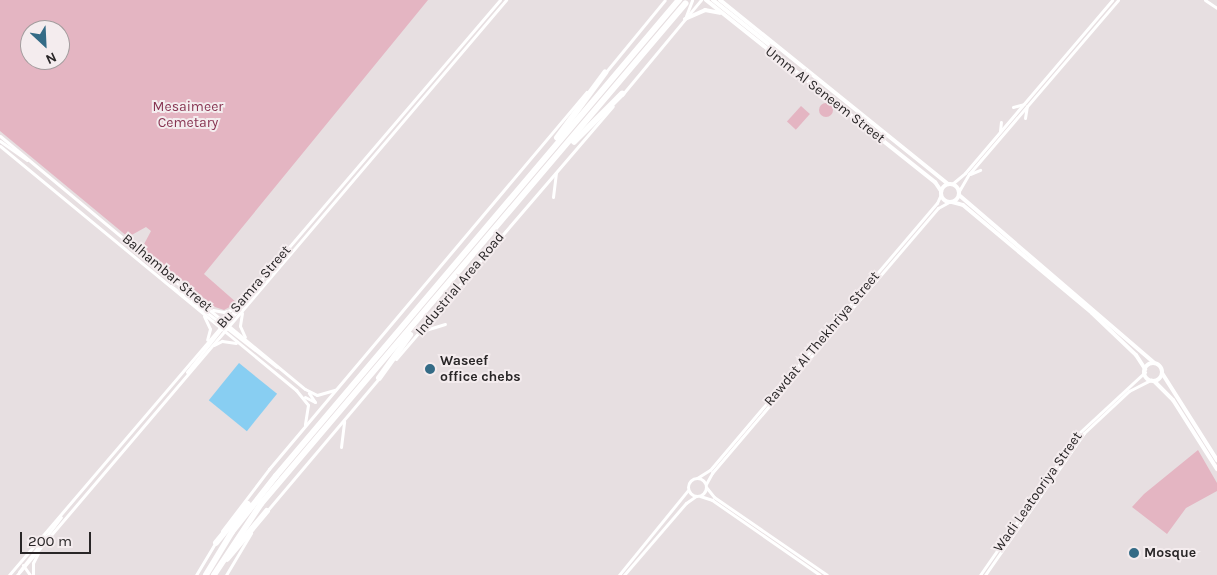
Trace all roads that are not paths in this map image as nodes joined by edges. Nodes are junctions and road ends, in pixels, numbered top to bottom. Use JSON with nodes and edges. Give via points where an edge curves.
{"nodes":[{"id":1,"x":500,"y":0,"type":"edge"},
{"id":2,"x":506,"y":0,"type":"edge"},
{"id":3,"x":665,"y":0,"type":"edge"},
{"id":4,"x":678,"y":0,"type":"edge"},
{"id":5,"x":692,"y":0,"type":"edge"},
{"id":6,"x":701,"y":0,"type":"edge"},
{"id":7,"x":706,"y":0,"type":"edge"},
{"id":8,"x":713,"y":0,"type":"edge"},
{"id":9,"x":720,"y":0,"type":"edge"},
{"id":10,"x":724,"y":0,"type":"edge"},
{"id":11,"x":1112,"y":0,"type":"edge"},
{"id":12,"x":1118,"y":0,"type":"edge"},
{"id":13,"x":1206,"y":0,"type":"edge"},
{"id":14,"x":1210,"y":0,"type":"edge"},
{"id":15,"x":685,"y":4,"type":"dead end"},
{"id":16,"x":726,"y":5,"type":"junction"},
{"id":17,"x":1217,"y":8,"type":"edge"},
{"id":18,"x":1099,"y":10,"type":"dead end"},
{"id":19,"x":724,"y":14,"type":"junction"},
{"id":20,"x":1099,"y":16,"type":"junction"},
{"id":21,"x":685,"y":19,"type":"junction"},
{"id":22,"x":1096,"y":25,"type":"junction"},
{"id":23,"x":1097,"y":30,"type":"dead end"},
{"id":24,"x":781,"y":53,"type":"junction"},
{"id":25,"x":1076,"y":54,"type":"dead end"},
{"id":26,"x":1071,"y":55,"type":"junction"},
{"id":27,"x":605,"y":73,"type":"junction"},
{"id":28,"x":622,"y":94,"type":"junction"},
{"id":29,"x":1026,"y":105,"type":"junction"},
{"id":30,"x":1013,"y":107,"type":"dead end"},
{"id":31,"x":1025,"y":118,"type":"dead end"},
{"id":32,"x":1001,"y":122,"type":"dead end"},
{"id":33,"x":999,"y":133,"type":"junction"},
{"id":34,"x":0,"y":136,"type":"edge"},
{"id":35,"x":0,"y":141,"type":"edge"},
{"id":36,"x":0,"y":146,"type":"edge"},
{"id":37,"x":553,"y":148,"type":"junction"},
{"id":38,"x":556,"y":158,"type":"junction"},
{"id":39,"x":36,"y":166,"type":"junction"},
{"id":40,"x":558,"y":170,"type":"junction"},
{"id":41,"x":980,"y":170,"type":"dead end"},
{"id":42,"x":969,"y":174,"type":"junction"},
{"id":43,"x":950,"y":184,"type":"junction"},
{"id":44,"x":941,"y":193,"type":"junction"},
{"id":45,"x":959,"y":193,"type":"junction"},
{"id":46,"x":553,"y":197,"type":"dead end"},
{"id":47,"x":950,"y":202,"type":"junction"},
{"id":48,"x":270,"y":271,"type":"junction"},
{"id":49,"x":164,"y":282,"type":"junction"},
{"id":50,"x":238,"y":306,"type":"junction"},
{"id":51,"x":208,"y":308,"type":"junction"},
{"id":52,"x":244,"y":308,"type":"junction"},
{"id":53,"x":202,"y":313,"type":"junction"},
{"id":54,"x":422,"y":315,"type":"junction"},
{"id":55,"x":445,"y":324,"type":"dead end"},
{"id":56,"x":224,"y":326,"type":"junction"},
{"id":57,"x":417,"y":334,"type":"junction"},
{"id":58,"x":247,"y":340,"type":"junction"},
{"id":59,"x":204,"y":344,"type":"junction"},
{"id":60,"x":240,"y":345,"type":"junction"},
{"id":61,"x":208,"y":351,"type":"junction"},
{"id":62,"x":1154,"y":363,"type":"junction"},
{"id":63,"x":284,"y":371,"type":"junction"},
{"id":64,"x":1145,"y":371,"type":"junction"},
{"id":65,"x":1162,"y":373,"type":"junction"},
{"id":66,"x":380,"y":378,"type":"junction"},
{"id":67,"x":1152,"y":380,"type":"junction"},
{"id":68,"x":181,"y":381,"type":"junction"},
{"id":69,"x":338,"y":388,"type":"junction"},
{"id":70,"x":305,"y":389,"type":"junction"},
{"id":71,"x":296,"y":390,"type":"junction"},
{"id":72,"x":345,"y":418,"type":"junction"},
{"id":73,"x":304,"y":429,"type":"junction"},
{"id":74,"x":341,"y":447,"type":"dead end"},
{"id":75,"x":1217,"y":460,"type":"edge"},
{"id":76,"x":1217,"y":469,"type":"edge"},
{"id":77,"x":276,"y":476,"type":"junction"},
{"id":78,"x":697,"y":478,"type":"junction"},
{"id":79,"x":706,"y":486,"type":"junction"},
{"id":80,"x":688,"y":490,"type":"junction"},
{"id":81,"x":696,"y":496,"type":"junction"},
{"id":82,"x":700,"y":496,"type":"junction"},
{"id":83,"x":267,"y":510,"type":"junction"},
{"id":84,"x":45,"y":542,"type":"junction"},
{"id":85,"x":216,"y":543,"type":"junction"},
{"id":86,"x":22,"y":564,"type":"junction"},
{"id":87,"x":16,"y":567,"type":"junction"},
{"id":88,"x":19,"y":574,"type":"edge"},
{"id":89,"x":9,"y":575,"type":"edge"},
{"id":90,"x":32,"y":575,"type":"edge"},
{"id":91,"x":196,"y":575,"type":"edge"},
{"id":92,"x":206,"y":575,"type":"edge"},
{"id":93,"x":214,"y":575,"type":"edge"},
{"id":94,"x":226,"y":575,"type":"edge"},
{"id":95,"x":619,"y":575,"type":"edge"},
{"id":96,"x":624,"y":575,"type":"edge"},
{"id":97,"x":820,"y":575,"type":"edge"},
{"id":98,"x":826,"y":575,"type":"edge"},
{"id":99,"x":980,"y":575,"type":"edge"},
{"id":100,"x":985,"y":575,"type":"edge"}],
"edges":[{"from":1,"to":48,"type":"street","name":"Bu Samra Street"},
{"from":2,"to":52,"type":"street","name":"Bu Samra Street"},
{"from":3,"to":27,"type":"street","name":"Industrial Area Road"},
{"from":4,"to":37,"type":"highway","name":"Industrial Area Road"},
{"from":5,"to":21,"type":"street"},
{"from":6,"to":21,"type":"street","name":"Industrial Area Road"},
{"from":7,"to":19,"type":"main road","name":"Umm Al Seneem Street"},
{"from":8,"to":24,"type":"main road"},
{"from":9,"to":16,"type":"main road","name":"Umm Al Seneem Street"},
{"from":10,"to":16,"type":"main road"},
{"from":11,"to":20,"type":"street"},
{"from":12,"to":22,"type":"street"},
{"from":13,"to":17,"type":"street"},
{"from":14,"to":17,"type":"street"},
{"from":15,"to":38,"type":"highway","name":"Industrial Area Road"},
{"from":16,"to":24,"type":"main road","name":"Umm Al Seneem Street"},
{"from":18,"to":20,"type":"street"},
{"from":19,"to":21,"type":"main road","via":[[705,10]]},
{"from":19,"to":44,"type":"main road","name":"Umm Al Seneem Street","via":[[935,182]]},
{"from":20,"to":29,"type":"street"},
{"from":21,"to":28,"type":"street","name":"Industrial Area Road"},
{"from":22,"to":23,"type":"street"},
{"from":22,"to":26,"type":"street"},
{"from":24,"to":43,"type":"main road","name":"Umm Al Seneem Street"},
{"from":25,"to":26,"type":"street"},
{"from":26,"to":29,"type":"street"},
{"from":27,"to":37,"type":"highway"},
{"from":27,"to":69,"type":"street","name":"Industrial Area Road"},
{"from":28,"to":38,"type":"highway"},
{"from":28,"to":40,"type":"street","name":"Industrial Area Road"},
{"from":29,"to":30,"type":"street"},
{"from":29,"to":31,"type":"street"},
{"from":29,"to":33,"type":"street"},
{"from":29,"to":42,"type":"street"},
{"from":32,"to":33,"type":"street"},
{"from":33,"to":43,"type":"street","via":[[963,176]]},
{"from":34,"to":39,"type":"street","name":"Balhambar Street"},
{"from":35,"to":39,"type":"street"},
{"from":36,"to":49,"type":"street","name":"Balhambar Street"},
{"from":37,"to":77,"type":"highway","name":"Industrial Area Road"},
{"from":38,"to":54,"type":"highway","name":"Industrial Area Road"},
{"from":39,"to":51,"type":"street","name":"Balhambar Street"},
{"from":40,"to":46,"type":"street"},
{"from":40,"to":57,"type":"street","name":"Industrial Area Road"},
{"from":41,"to":42,"type":"street"},
{"from":42,"to":45,"type":"street"},
{"from":43,"to":44,"type":"main road"},
{"from":43,"to":45,"type":"main road","name":"Umm Al Seneem Street"},
{"from":44,"to":47,"type":"main road","name":"Umm Al Seneem Street"},
{"from":44,"to":78,"type":"street","name":"Rawdat Al Thekhriya Street","via":[[936,204],[710,470]]},
{"from":45,"to":47,"type":"main road"},
{"from":45,"to":62,"type":"main road"},
{"from":47,"to":64,"type":"main road","via":[[963,205],[1092,313],[1136,355]]},
{"from":47,"to":79,"type":"street","name":"Rawdat Al Thekhriya Street","via":[[938,208],[712,473]]},
{"from":48,"to":50,"type":"street","name":"Bu Samra Street"},
{"from":48,"to":56,"type":"street"},
{"from":49,"to":53,"type":"street","name":"Balhambar Street"},
{"from":49,"to":56,"type":"street","via":[[181,291]]},
{"from":50,"to":51,"type":"street","via":[[224,312]]},
{"from":50,"to":56,"type":"street","name":"Bu Samra Street"},
{"from":51,"to":56,"type":"street","name":"Balhambar Street"},
{"from":52,"to":56,"type":"street","name":"Bu Samra Street"},
{"from":52,"to":58,"type":"street","via":[[239,324]]},
{"from":53,"to":56,"type":"street","name":"Balhambar Street"},
{"from":53,"to":59,"type":"street","via":[[210,329]]},
{"from":54,"to":66,"type":"highway"},
{"from":54,"to":93,"type":"highway","name":"Industrial Area Road","via":[[261,504]]},
{"from":55,"to":57,"type":"street"},
{"from":56,"to":58,"type":"street","name":"Balhambar Street"},
{"from":56,"to":59,"type":"street","name":"Bu Samra Street"},
{"from":56,"to":60,"type":"street","name":"Balhambar Street"},
{"from":56,"to":61,"type":"street","name":"Bu Samra Street"},
{"from":56,"to":63,"type":"street","via":[[269,363]]},
{"from":56,"to":68,"type":"street"},
{"from":57,"to":66,"type":"street","name":"Industrial Area Road"},
{"from":58,"to":63,"type":"street","name":"Balhambar Street"},
{"from":59,"to":86,"type":"street","name":"Bu Samra Street"},
{"from":60,"to":61,"type":"street","via":[[222,341]]},
{"from":60,"to":71,"type":"street","name":"Balhambar Street"},
{"from":61,"to":68,"type":"street","name":"Bu Samra Street"},
{"from":62,"to":64,"type":"main road"},
{"from":62,"to":65,"type":"main road","via":[[1159,365]]},
{"from":63,"to":70,"type":"street","name":"Balhambar Street"},
{"from":64,"to":67,"type":"main road"},
{"from":64,"to":99,"type":"street","name":"Wadi Leatooriya Street","via":[[1079,433]]},
{"from":65,"to":67,"type":"main road"},
{"from":65,"to":75,"type":"main road"},
{"from":66,"to":72,"type":"street","name":"Industrial Area Road"},
{"from":67,"to":76,"type":"main road","via":[[1173,400]]},
{"from":67,"to":100,"type":"street","name":"Wadi Leatooriya Street","via":[[1137,385],[1116,401],[1084,433]]},
{"from":68,"to":84,"type":"street","name":"Bu Samra Street"},
{"from":69,"to":70,"type":"street","via":[[321,395]]},
{"from":69,"to":73,"type":"street","name":"Industrial Area Road"},
{"from":70,"to":71,"type":"street","via":[[315,402]]},
{"from":71,"to":73,"type":"street","name":"Balhambar Street","via":[[309,409]]},
{"from":72,"to":74,"type":"street"},
{"from":72,"to":83,"type":"street","name":"Industrial Area Road"},
{"from":73,"to":85,"type":"street","name":"Industrial Area Road","via":[[244,501]]},
{"from":77,"to":85,"type":"highway"},
{"from":77,"to":92,"type":"highway","name":"Industrial Area Road","via":[[232,532]]},
{"from":78,"to":79,"type":"street"},
{"from":78,"to":80,"type":"street","via":[[690,482]]},
{"from":79,"to":82,"type":"street"},
{"from":79,"to":98,"type":"street","via":[[714,498]]},
{"from":80,"to":81,"type":"street"},
{"from":80,"to":95,"type":"street"},
{"from":81,"to":82,"type":"street"},
{"from":81,"to":96,"type":"street","via":[[686,503]]},
{"from":82,"to":97,"type":"street"},
{"from":83,"to":93,"type":"highway"},
{"from":83,"to":94,"type":"street","name":"Industrial Area Road"},
{"from":84,"to":86,"type":"street","name":"Bu Samra Street"},
{"from":84,"to":90,"type":"street","via":[[34,560]]},
{"from":85,"to":91,"type":"street","name":"Industrial Area Road"},
{"from":86,"to":87,"type":"street","name":"Bu Samra Street"},
{"from":86,"to":88,"type":"street"},
{"from":86,"to":90,"type":"street"},
{"from":87,"to":88,"type":"street"},
{"from":87,"to":89,"type":"street","name":"Bu Samra Street"}]}
